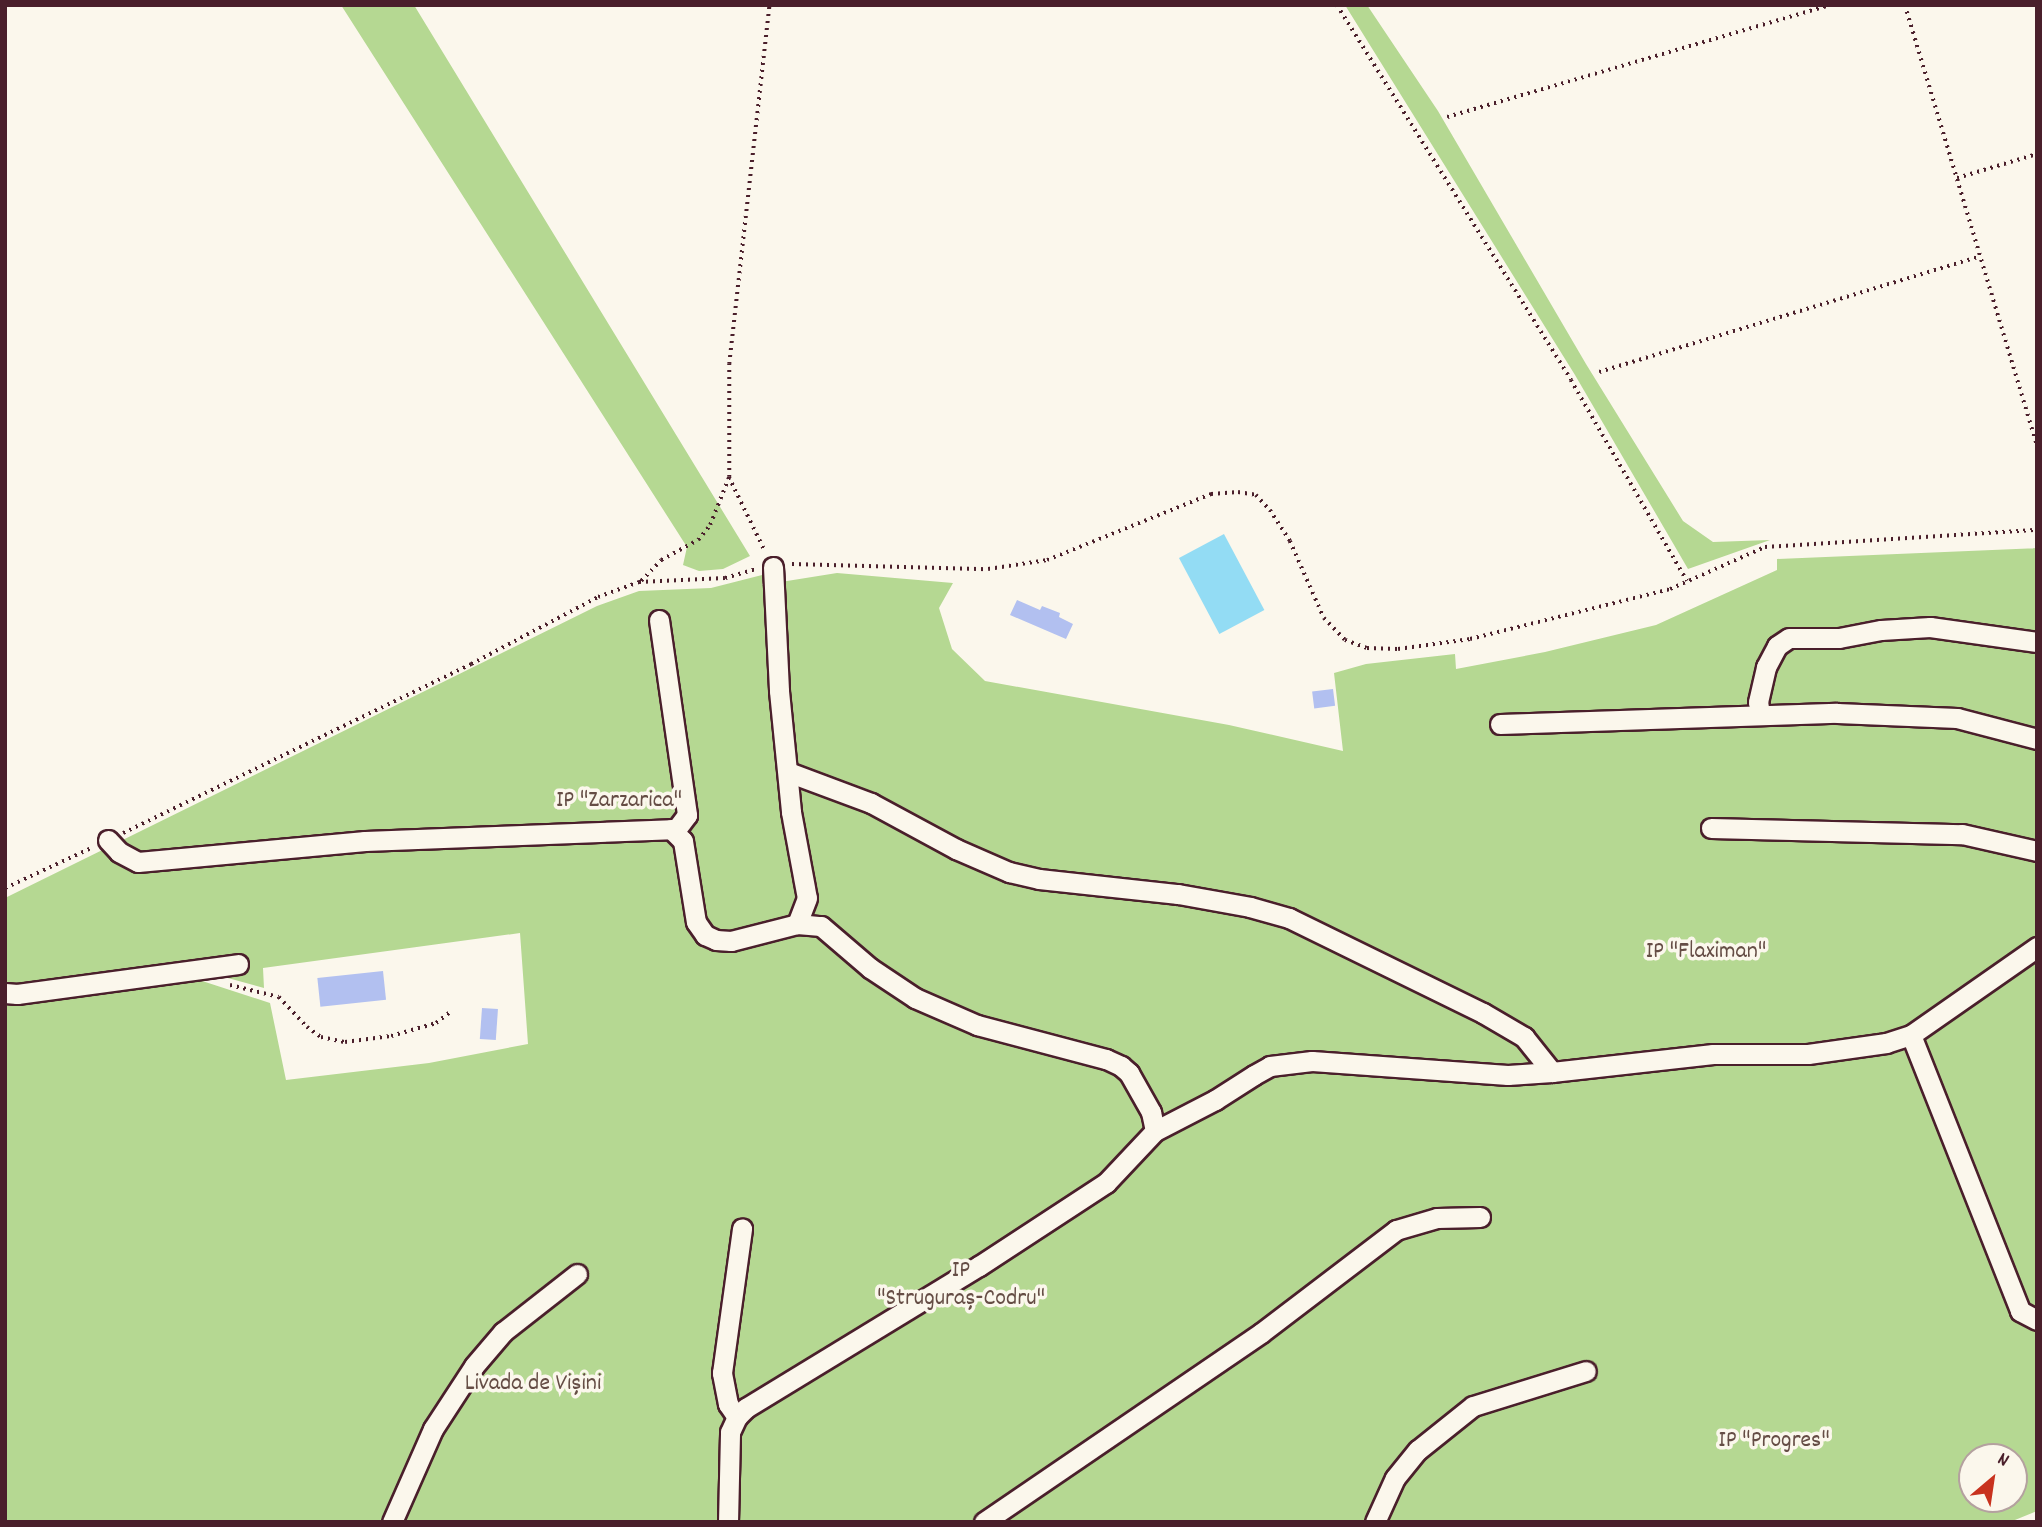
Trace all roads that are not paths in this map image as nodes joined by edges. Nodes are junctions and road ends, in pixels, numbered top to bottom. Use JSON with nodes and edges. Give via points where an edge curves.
{"nodes":[{"id":1,"x":772,"y":567,"type":"road end"},
{"id":2,"x":659,"y":620,"type":"dead end"},
{"id":3,"x":2037,"y":642,"type":"edge"},
{"id":4,"x":1760,"y":714,"type":"junction"},
{"id":5,"x":1500,"y":724,"type":"dead end"},
{"id":6,"x":2037,"y":739,"type":"edge"},
{"id":7,"x":788,"y":772,"type":"junction"},
{"id":8,"x":1711,"y":828,"type":"dead end"},
{"id":9,"x":675,"y":831,"type":"junction"},
{"id":10,"x":108,"y":840,"type":"road end"},
{"id":11,"x":2037,"y":851,"type":"edge"},
{"id":12,"x":796,"y":924,"type":"junction"},
{"id":13,"x":2037,"y":947,"type":"edge"},
{"id":14,"x":238,"y":964,"type":"dead end"},
{"id":15,"x":5,"y":993,"type":"edge"},
{"id":16,"x":1911,"y":1035,"type":"junction"},
{"id":17,"x":1552,"y":1072,"type":"junction"},
{"id":18,"x":1155,"y":1131,"type":"junction"},
{"id":19,"x":1480,"y":1217,"type":"dead end"},
{"id":20,"x":742,"y":1228,"type":"dead end"},
{"id":21,"x":577,"y":1274,"type":"dead end"},
{"id":22,"x":2037,"y":1320,"type":"edge"},
{"id":23,"x":1586,"y":1371,"type":"dead end"},
{"id":24,"x":737,"y":1418,"type":"junction"},
{"id":25,"x":392,"y":1522,"type":"edge"},
{"id":26,"x":728,"y":1522,"type":"edge"},
{"id":27,"x":984,"y":1522,"type":"edge"},
{"id":28,"x":1375,"y":1522,"type":"edge"}],
"edges":[{"from":1,"to":7,"type":"street"},
{"from":2,"to":9,"type":"street","via":[[687,815]]},
{"from":3,"to":4,"type":"street","via":[[1930,627],[1839,638],[1789,638],[1777,646],[1766,667],[1758,702]]},
{"from":4,"to":5,"type":"street"},
{"from":4,"to":6,"type":"street","via":[[1957,718]]},
{"from":7,"to":12,"type":"street","via":[[807,898]]},
{"from":7,"to":17,"type":"street","via":[[871,803],[1009,872],[1178,894],[1289,918],[1524,1037]]},
{"from":8,"to":11,"type":"street","via":[[1962,834]]},
{"from":9,"to":10,"type":"street","via":[[666,827],[365,841],[138,862]]},
{"from":9,"to":12,"type":"street","via":[[683,842],[696,922],[705,935],[731,941]]},
{"from":12,"to":18,"type":"street","via":[[821,926],[870,968],[915,998],[977,1025],[1121,1066],[1151,1112]]},
{"from":13,"to":16,"type":"street"},
{"from":14,"to":15,"type":"street"},
{"from":16,"to":17,"type":"street","via":[[1820,1053],[1713,1054]]},
{"from":16,"to":22,"type":"street","via":[[2021,1311]]},
{"from":17,"to":18,"type":"street","via":[[1507,1075],[1286,1063],[1254,1075]]},
{"from":18,"to":24,"type":"street","via":[[1106,1183],[768,1394]]},
{"from":19,"to":27,"type":"street","via":[[1437,1218],[1396,1230],[1261,1333]]},
{"from":20,"to":24,"type":"street","via":[[722,1373],[728,1404]]},
{"from":21,"to":25,"type":"street","via":[[502,1332],[474,1366],[433,1429]]},
{"from":23,"to":28,"type":"street","via":[[1473,1406],[1418,1450],[1395,1478]]},
{"from":24,"to":26,"type":"street","via":[[729,1440]]}]}
